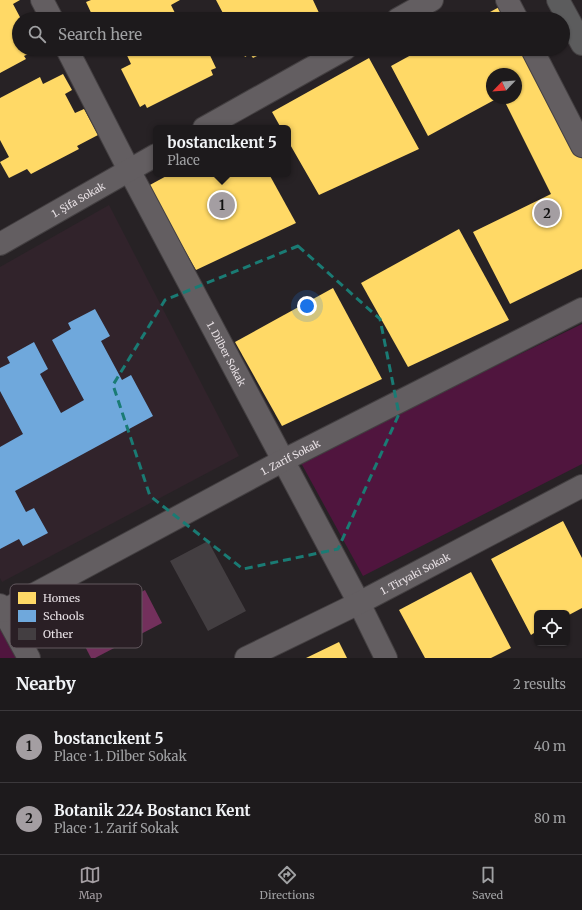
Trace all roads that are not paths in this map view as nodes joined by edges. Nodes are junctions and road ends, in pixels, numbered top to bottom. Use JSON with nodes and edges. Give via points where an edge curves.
{"nodes":[{"id":1,"x":42,"y":0,"type":"edge"},
{"id":2,"x":432,"y":0,"type":"edge"},
{"id":3,"x":507,"y":0,"type":"edge"},
{"id":4,"x":558,"y":0,"type":"edge"},
{"id":5,"x":48,"y":12,"type":"edge"},
{"id":6,"x":411,"y":12,"type":"edge"},
{"id":7,"x":513,"y":12,"type":"edge"},
{"id":8,"x":565,"y":12,"type":"edge"},
{"id":9,"x":570,"y":22,"type":"edge"},
{"id":10,"x":582,"y":44,"type":"edge"},
{"id":11,"x":71,"y":56,"type":"edge"},
{"id":12,"x":333,"y":56,"type":"edge"},
{"id":13,"x":536,"y":56,"type":"edge"},
{"id":14,"x":209,"y":125,"type":"edge"},
{"id":15,"x":582,"y":146,"type":"edge"},
{"id":16,"x":153,"y":157,"type":"edge"},
{"id":17,"x":129,"y":170,"type":"junction"},
{"id":18,"x":0,"y":244,"type":"edge"},
{"id":19,"x":582,"y":309,"type":"edge"},
{"id":20,"x":284,"y":460,"type":"junction"},
{"id":21,"x":582,"y":486,"type":"edge"},
{"id":22,"x":47,"y":584,"type":"edge"},
{"id":23,"x":10,"y":603,"type":"edge"},
{"id":24,"x":359,"y":603,"type":"junction"},
{"id":25,"x":1,"y":608,"type":"edge"},
{"id":26,"x":10,"y":624,"type":"edge"},
{"id":27,"x":24,"y":648,"type":"edge"},
{"id":28,"x":30,"y":658,"type":"edge"},
{"id":29,"x":246,"y":658,"type":"edge"},
{"id":30,"x":386,"y":658,"type":"edge"}],
"edges":[{"from":1,"to":5,"type":"street"},
{"from":2,"to":6,"type":"street"},
{"from":3,"to":7,"type":"street"},
{"from":4,"to":8,"type":"main road"},
{"from":9,"to":10,"type":"main road"},
{"from":11,"to":17,"type":"street","name":"1. Dilber Sokak"},
{"from":12,"to":14,"type":"street"},
{"from":13,"to":15,"type":"street"},
{"from":16,"to":17,"type":"street","name":"1. Şifa Sokak"},
{"from":17,"to":18,"type":"street","name":"1. Şifa Sokak"},
{"from":17,"to":20,"type":"street","name":"1. Dilber Sokak"},
{"from":19,"to":20,"type":"street","name":"1. Zarif Sokak"},
{"from":20,"to":22,"type":"street","name":"1. Zarif Sokak"},
{"from":20,"to":24,"type":"street","name":"1. Dilber Sokak"},
{"from":21,"to":24,"type":"street","name":"1. Tiryaki Sokak"},
{"from":23,"to":25,"type":"street","name":"1. Zarif Sokak"},
{"from":24,"to":29,"type":"street","name":"1. Tiryaki Sokak"},
{"from":24,"to":30,"type":"street","name":"1. Dilber Sokak"},
{"from":25,"to":26,"type":"street"},
{"from":27,"to":28,"type":"street"}]}
